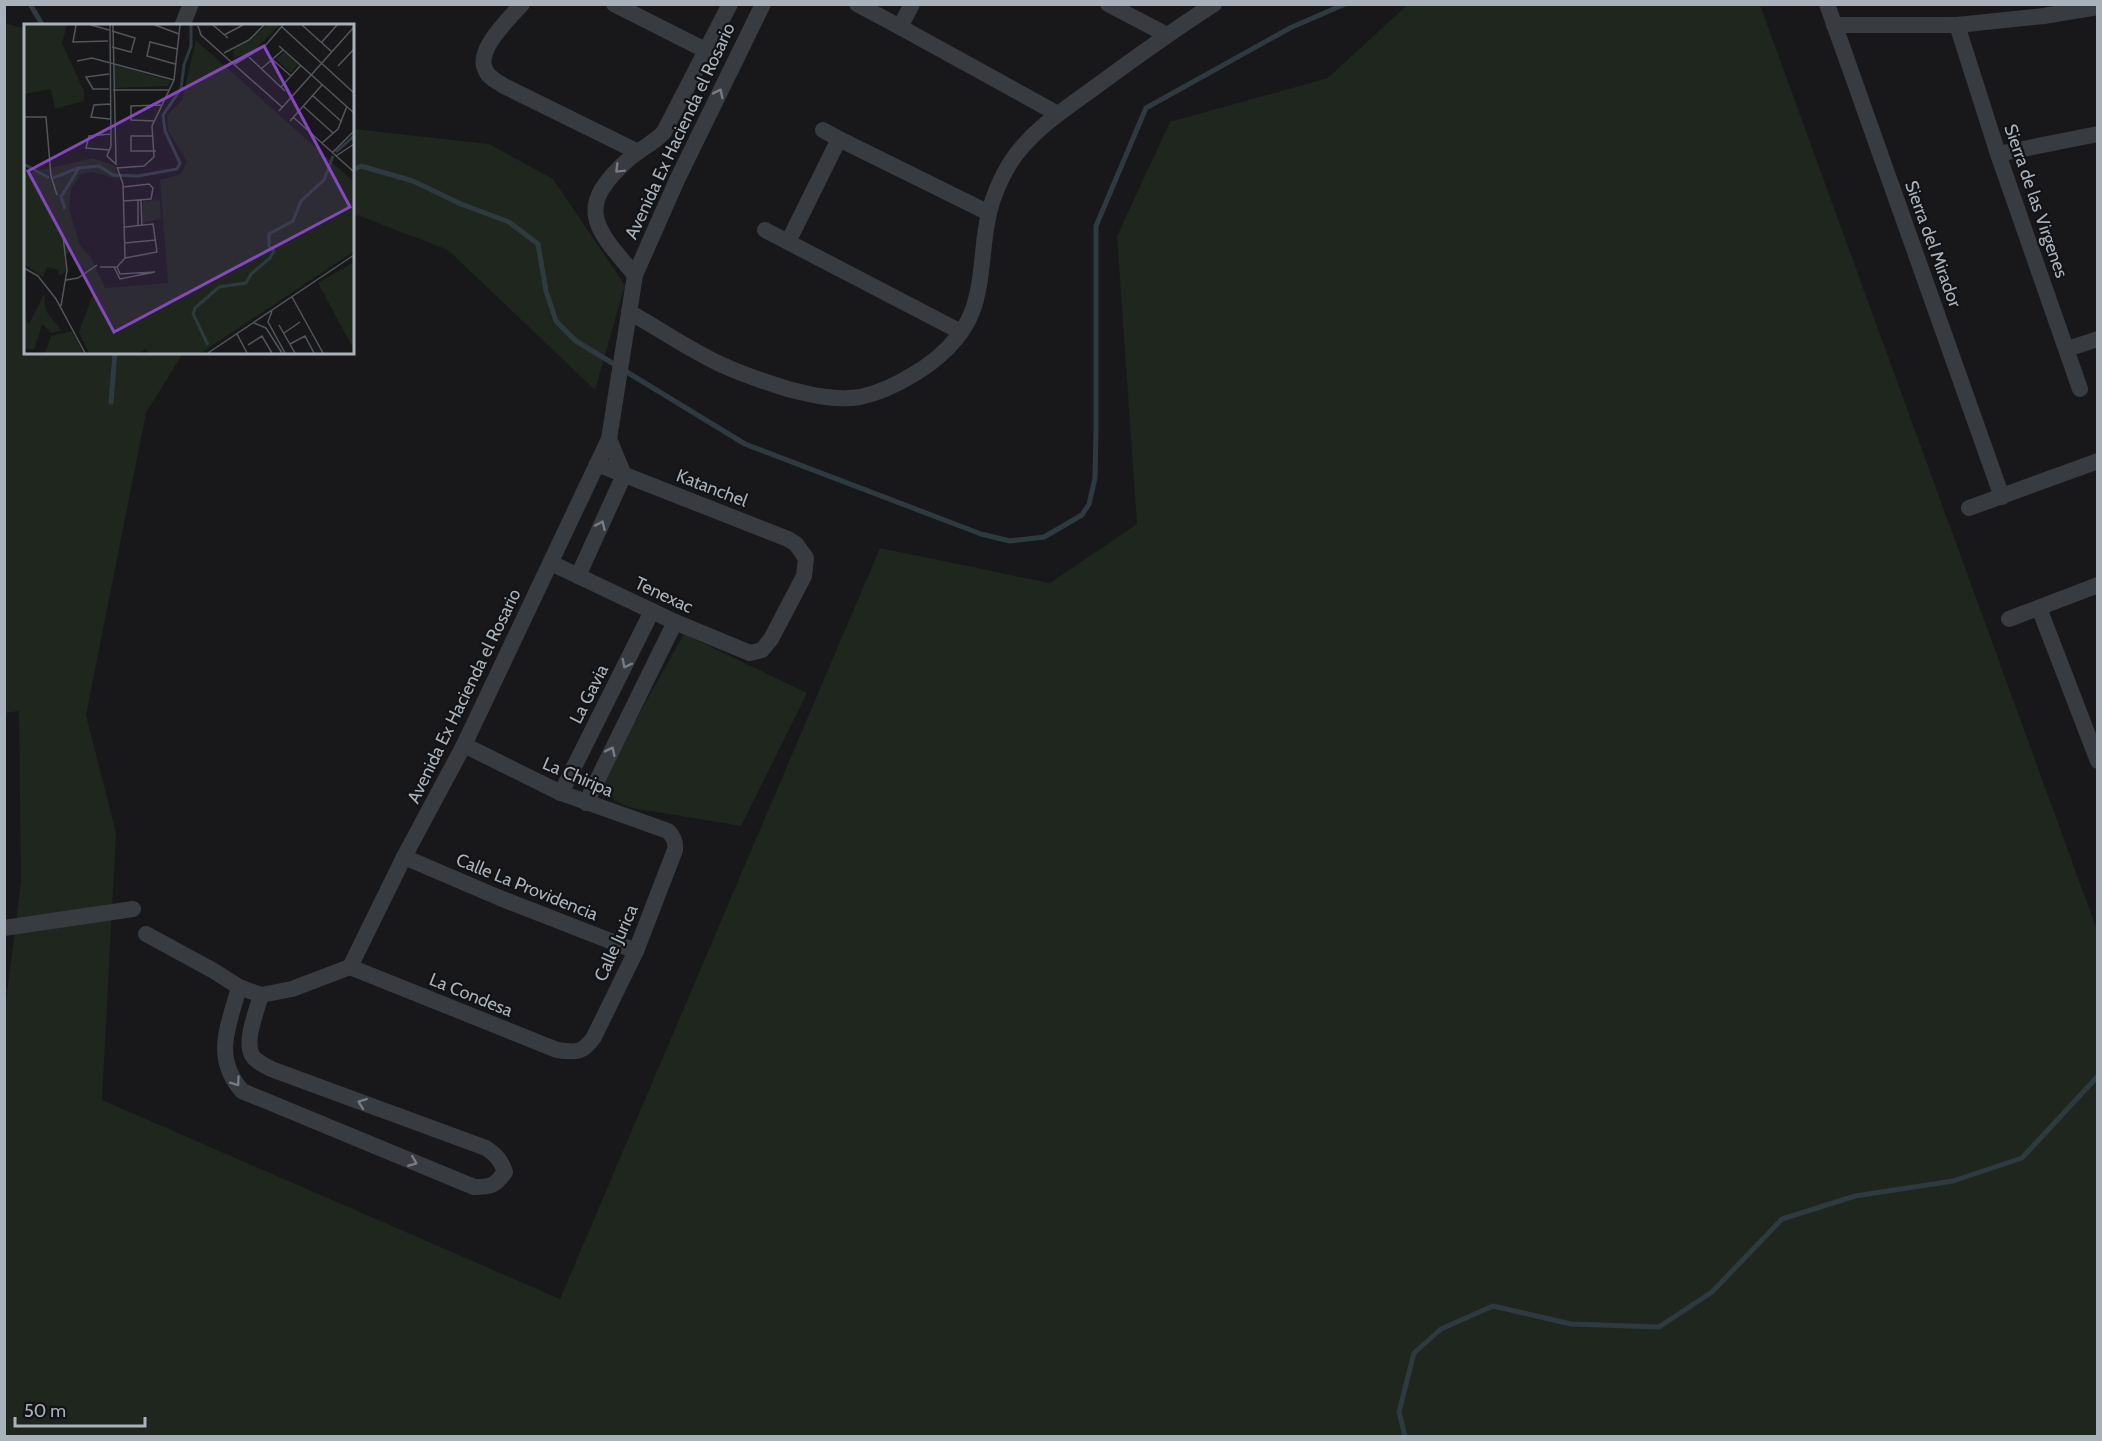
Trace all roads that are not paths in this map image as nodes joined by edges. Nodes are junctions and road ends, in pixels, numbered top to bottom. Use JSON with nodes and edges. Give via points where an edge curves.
{"nodes":[{"id":1,"x":191,"y":4,"type":"edge"},
{"id":2,"x":522,"y":4,"type":"edge"},
{"id":3,"x":614,"y":4,"type":"edge"},
{"id":4,"x":730,"y":4,"type":"edge"},
{"id":5,"x":763,"y":4,"type":"edge"},
{"id":6,"x":857,"y":4,"type":"edge"},
{"id":7,"x":912,"y":4,"type":"edge"},
{"id":8,"x":1108,"y":4,"type":"edge"},
{"id":9,"x":1214,"y":4,"type":"edge"},
{"id":10,"x":1827,"y":4,"type":"edge"},
{"id":11,"x":2097,"y":7,"type":"edge"},
{"id":12,"x":183,"y":24,"type":"edge"},
{"id":13,"x":1834,"y":25,"type":"junction"},
{"id":14,"x":1957,"y":26,"type":"junction"},
{"id":15,"x":900,"y":27,"type":"junction"},
{"id":16,"x":1167,"y":35,"type":"junction"},
{"id":17,"x":707,"y":51,"type":"junction"},
{"id":18,"x":1058,"y":114,"type":"junction"},
{"id":19,"x":823,"y":130,"type":"dead end"},
{"id":20,"x":2097,"y":134,"type":"edge"},
{"id":21,"x":839,"y":139,"type":"junction"},
{"id":22,"x":638,"y":152,"type":"junction"},
{"id":23,"x":1998,"y":154,"type":"junction"},
{"id":24,"x":989,"y":213,"type":"junction"},
{"id":25,"x":765,"y":230,"type":"dead end"},
{"id":26,"x":788,"y":242,"type":"junction"},
{"id":27,"x":635,"y":275,"type":"junction"},
{"id":28,"x":629,"y":312,"type":"junction"},
{"id":29,"x":961,"y":332,"type":"junction"},
{"id":30,"x":2097,"y":339,"type":"edge"},
{"id":31,"x":2067,"y":349,"type":"junction"},
{"id":32,"x":2080,"y":389,"type":"dead end"},
{"id":33,"x":609,"y":439,"type":"junction"},
{"id":34,"x":2097,"y":461,"type":"edge"},
{"id":35,"x":597,"y":464,"type":"junction"},
{"id":36,"x":624,"y":475,"type":"junction"},
{"id":37,"x":2002,"y":497,"type":"junction"},
{"id":38,"x":1969,"y":508,"type":"dead end"},
{"id":39,"x":551,"y":563,"type":"junction"},
{"id":40,"x":578,"y":576,"type":"junction"},
{"id":41,"x":2097,"y":585,"type":"edge"},
{"id":42,"x":2039,"y":608,"type":"junction"},
{"id":43,"x":652,"y":611,"type":"junction"},
{"id":44,"x":2009,"y":619,"type":"dead end"},
{"id":45,"x":675,"y":622,"type":"junction"},
{"id":46,"x":762,"y":650,"type":"joint"},
{"id":47,"x":464,"y":746,"type":"junction"},
{"id":48,"x":2097,"y":761,"type":"edge"},
{"id":49,"x":561,"y":794,"type":"junction"},
{"id":50,"x":586,"y":803,"type":"junction"},
{"id":51,"x":676,"y":842,"type":"joint"},
{"id":52,"x":404,"y":857,"type":"junction"},
{"id":53,"x":134,"y":909,"type":"dead end"},
{"id":54,"x":4,"y":928,"type":"edge"},
{"id":55,"x":146,"y":934,"type":"dead end"},
{"id":56,"x":636,"y":951,"type":"junction"},
{"id":57,"x":350,"y":967,"type":"junction"},
{"id":58,"x":239,"y":987,"type":"junction"},
{"id":59,"x":261,"y":995,"type":"junction"},
{"id":60,"x":250,"y":1041,"type":"junction"},
{"id":61,"x":224,"y":1046,"type":"junction"},
{"id":62,"x":579,"y":1051,"type":"joint"}],
"edges":[{"from":1,"to":12,"type":"street"},
{"from":2,"to":22,"type":"street","via":[[484,51],[486,71],[504,86]]},
{"from":3,"to":17,"type":"street"},
{"from":4,"to":17,"type":"street","name":"Avenida Ex Hacienda el Rosario"},
{"from":27,"to":5,"type":"street","name":"Avenida Ex Hacienda el Rosario","one_way":true},
{"from":6,"to":15,"type":"street"},
{"from":7,"to":15,"type":"street"},
{"from":8,"to":16,"type":"street"},
{"from":9,"to":16,"type":"street"},
{"from":10,"to":13,"type":"street","name":"Sierra del Mirador"},
{"from":11,"to":14,"type":"street"},
{"from":13,"to":14,"type":"street"},
{"from":13,"to":37,"type":"street","name":"Sierra del Mirador"},
{"from":14,"to":23,"type":"street","name":"Sierra de las Virgenes"},
{"from":15,"to":18,"type":"street"},
{"from":16,"to":18,"type":"street"},
{"from":17,"to":22,"type":"street","name":"Avenida Ex Hacienda el Rosario","via":[[664,132]]},
{"from":18,"to":24,"type":"street","via":[[1010,163]]},
{"from":19,"to":21,"type":"street"},
{"from":20,"to":23,"type":"street"},
{"from":21,"to":24,"type":"street"},
{"from":21,"to":26,"type":"street"},
{"from":22,"to":27,"type":"street","name":"Avenida Ex Hacienda el Rosario","one_way":true,"via":[[601,191],[595,215],[602,235]]},
{"from":23,"to":31,"type":"street","name":"Sierra de las Virgenes"},
{"from":24,"to":29,"type":"street","via":[[976,297]]},
{"from":25,"to":26,"type":"street"},
{"from":26,"to":29,"type":"street"},
{"from":27,"to":28,"type":"street","name":"Avenida Ex Hacienda el Rosario"},
{"from":28,"to":29,"type":"street","via":[[743,374],[798,392],[839,398],[859,397],[902,381],[927,367]]},
{"from":28,"to":33,"type":"street","name":"Avenida Ex Hacienda el Rosario"},
{"from":30,"to":31,"type":"street"},
{"from":31,"to":32,"type":"street","name":"Sierra de las Virgenes"},
{"from":33,"to":35,"type":"street","name":"Avenida Ex Hacienda el Rosario"},
{"from":33,"to":36,"type":"street"},
{"from":34,"to":37,"type":"street"},
{"from":35,"to":36,"type":"street","name":"Katanchel"},
{"from":35,"to":39,"type":"street","name":"Avenida Ex Hacienda el Rosario"},
{"from":40,"to":36,"type":"street","one_way":true},
{"from":36,"to":46,"type":"street","name":"Katanchel","via":[[796,544],[806,558],[804,576]]},
{"from":37,"to":38,"type":"street"},
{"from":39,"to":40,"type":"street","name":"Tenexac"},
{"from":39,"to":47,"type":"street","name":"Avenida Ex Hacienda el Rosario"},
{"from":40,"to":43,"type":"street","name":"Tenexac"},
{"from":41,"to":42,"type":"street"},
{"from":42,"to":44,"type":"street"},
{"from":42,"to":48,"type":"street"},
{"from":43,"to":45,"type":"street","name":"Tenexac"},
{"from":43,"to":49,"type":"street","name":"La Gavia","one_way":true},
{"from":45,"to":46,"type":"street","name":"Tenexac","via":[[743,651]]},
{"from":50,"to":45,"type":"street","one_way":true},
{"from":47,"to":49,"type":"street","name":"La Chiripa"},
{"from":47,"to":52,"type":"street","name":"Avenida Ex Hacienda el Rosario"},
{"from":49,"to":50,"type":"street","name":"La Chiripa"},
{"from":50,"to":51,"type":"street","name":"La Chiripa","via":[[668,831]]},
{"from":51,"to":56,"type":"street","name":"Calle Jurica"},
{"from":52,"to":56,"type":"street","name":"Calle La Providencia"},
{"from":52,"to":57,"type":"street","name":"Avenida Ex Hacienda el Rosario"},
{"from":53,"to":54,"type":"street"},
{"from":55,"to":58,"type":"street"},
{"from":56,"to":62,"type":"street","name":"Calle Jurica","via":[[594,1036]]},
{"from":57,"to":59,"type":"street","via":[[292,989]]},
{"from":57,"to":62,"type":"street","name":"La Condesa","via":[[540,1044]]},
{"from":58,"to":59,"type":"street"},
{"from":58,"to":61,"type":"street"},
{"from":59,"to":60,"type":"street"},
{"from":60,"to":61,"type":"street"},
{"from":61,"to":60,"type":"street","one_way":true,"via":[[226,1066],[233,1080],[252,1096],[474,1187],[490,1187],[505,1172],[495,1154],[486,1148],[271,1069],[257,1061],[251,1053]]}]}
